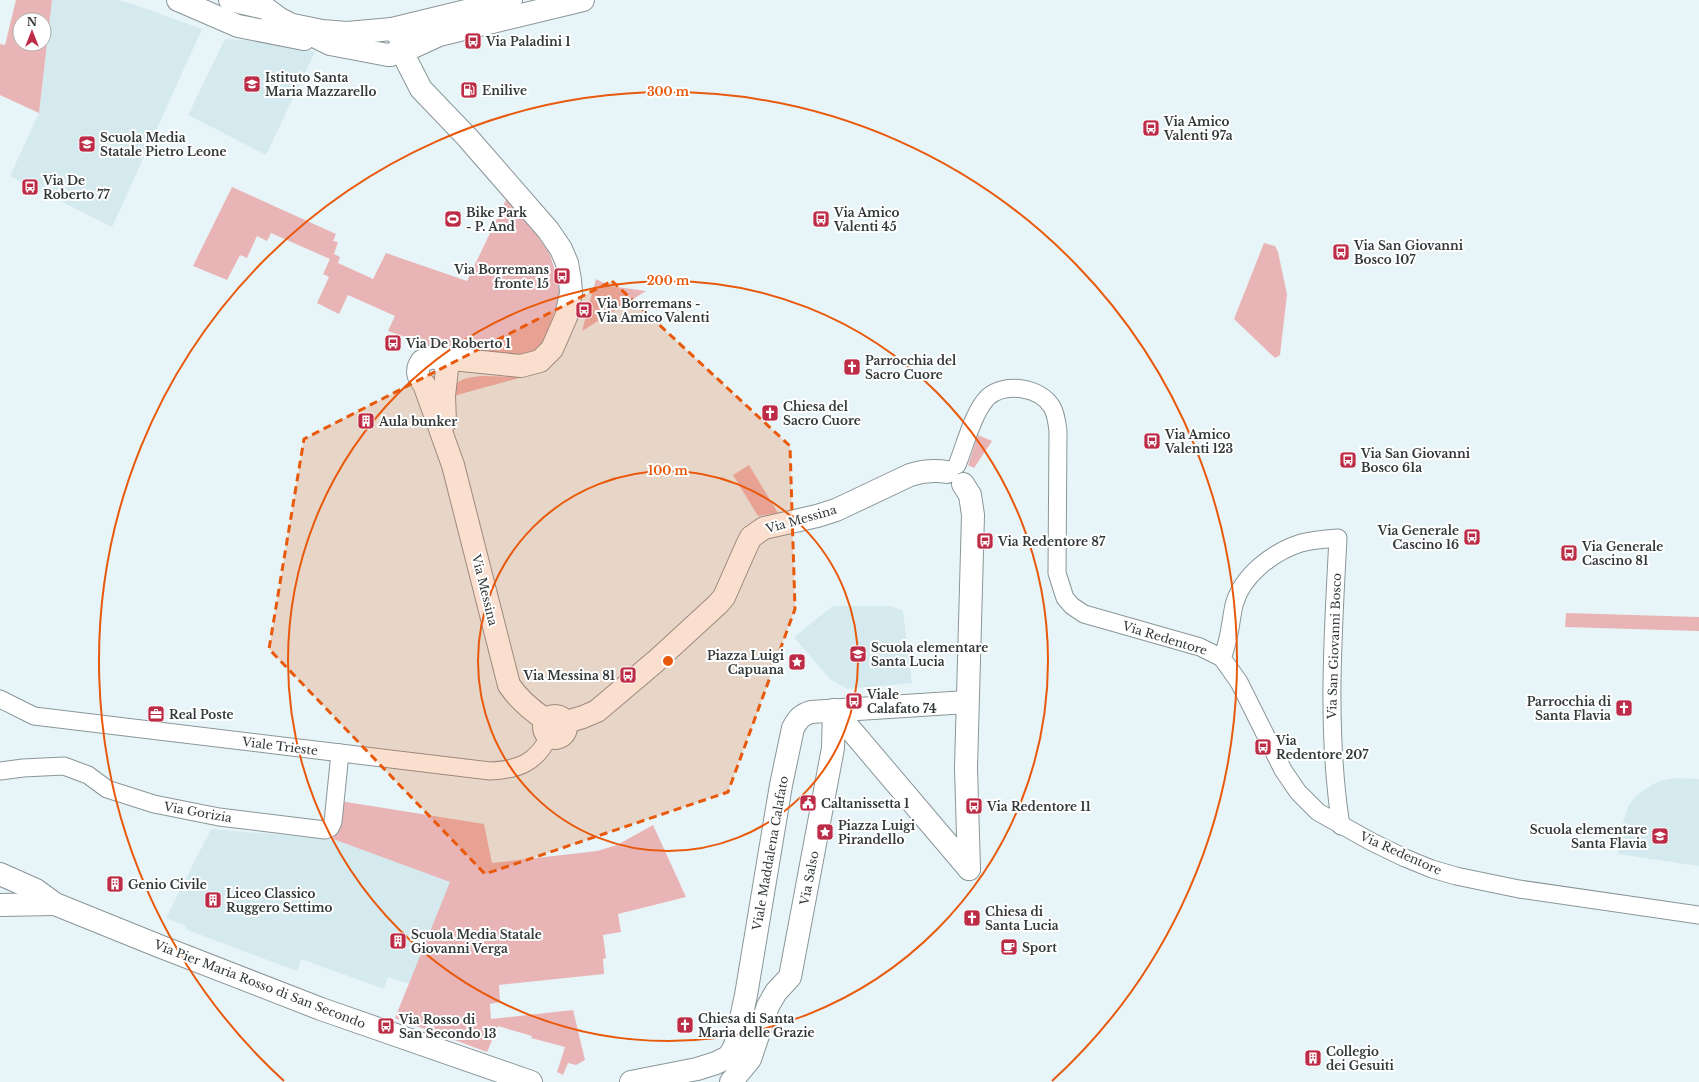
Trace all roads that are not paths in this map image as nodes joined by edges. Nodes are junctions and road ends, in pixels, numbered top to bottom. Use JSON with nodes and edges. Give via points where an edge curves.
{"nodes":[{"id":1,"x":511,"y":0,"type":"edge"},
{"id":2,"x":583,"y":0,"type":"edge"},
{"id":3,"x":183,"y":2,"type":"edge"},
{"id":4,"x":245,"y":2,"type":"edge"},
{"id":5,"x":288,"y":24,"type":"junction"},
{"id":6,"x":330,"y":44,"type":"junction"},
{"id":7,"x":391,"y":46,"type":"junction"},
{"id":8,"x":956,"y":474,"type":"junction"},
{"id":9,"x":1222,"y":658,"type":"junction"},
{"id":10,"x":0,"y":699,"type":"edge"},
{"id":11,"x":967,"y":702,"type":"junction"},
{"id":12,"x":834,"y":710,"type":"junction"},
{"id":13,"x":554,"y":726,"type":"junction"},
{"id":14,"x":340,"y":753,"type":"junction"},
{"id":15,"x":0,"y":772,"type":"edge"},
{"id":16,"x":1341,"y":826,"type":"junction"},
{"id":17,"x":0,"y":874,"type":"edge"},
{"id":18,"x":54,"y":904,"type":"junction"},
{"id":19,"x":0,"y":905,"type":"edge"},
{"id":20,"x":1699,"y":915,"type":"edge"},
{"id":21,"x":532,"y":1082,"type":"edge"},
{"id":22,"x":631,"y":1082,"type":"edge"},
{"id":23,"x":731,"y":1082,"type":"edge"}],
"edges":[{"from":1,"to":7,"type":"main road"},
{"from":2,"to":7,"type":"main road"},
{"from":3,"to":4,"type":"main road","via":[[224,10]]},
{"from":3,"to":6,"type":"main road","via":[[238,26]]},
{"from":4,"to":5,"type":"main road"},
{"from":5,"to":6,"type":"main road"},
{"from":5,"to":7,"type":"main road","via":[[347,33]]},
{"from":6,"to":7,"type":"main road"},
{"from":7,"to":13,"type":"main road","name":"Via Messina","via":[[420,89],[539,217],[567,263],[570,280],[566,317],[552,349],[540,361],[521,366],[493,364],[438,374],[447,445],[509,685],[528,707]]},
{"from":8,"to":9,"type":"street","name":"Via Redentore","via":[[972,424],[988,397],[1010,388],[1033,393],[1042,398],[1051,405],[1058,431],[1057,573],[1065,598],[1084,614],[1200,647]]},
{"from":8,"to":11,"type":"main road","via":[[970,495],[973,515]]},
{"from":8,"to":13,"type":"main road","name":"Via Messina","via":[[934,470],[915,473],[836,510],[757,532],[751,537],[718,604],[597,711]]},
{"from":9,"to":16,"type":"street","name":"Via Redentore","via":[[1239,682],[1283,770],[1298,792],[1318,812]]},
{"from":9,"to":16,"type":"street","name":"Via San Giovanni Bosco","via":[[1230,638],[1234,604],[1252,574],[1269,559],[1301,543],[1338,538],[1331,673],[1333,756]]},
{"from":10,"to":14,"type":"street","name":"Viale Trieste","via":[[34,716]]},
{"from":11,"to":12,"type":"main road","name":"Viale Maddalena Calafato"},
{"from":11,"to":12,"type":"main road","via":[[969,869]]},
{"from":12,"to":22,"type":"main road","name":"Viale Maddalena Calafato","via":[[804,714],[793,728],[746,995],[733,1050],[728,1057],[697,1069]]},
{"from":12,"to":23,"type":"main road","name":"Via Salso","via":[[833,748],[790,977],[776,992],[768,1006],[750,1059]]},
{"from":13,"to":14,"type":"street","name":"Viale Trieste","via":[[540,752],[531,761],[504,771],[490,772]]},
{"from":14,"to":15,"type":"street","name":"Via Gorizia","via":[[333,822],[330,828],[325,830],[219,817],[154,804],[107,789],[88,775],[70,767],[24,768]]},
{"from":16,"to":20,"type":"street","name":"Via Redentore","via":[[1405,858],[1456,876],[1519,889]]},
{"from":17,"to":18,"type":"main road","name":"Via Pier Maria Rosso di San Secondo","via":[[36,890]]},
{"from":18,"to":19,"type":"main road"},
{"from":18,"to":21,"type":"main road","name":"Via Pier Maria Rosso di San Secondo","via":[[320,1009]]}]}
